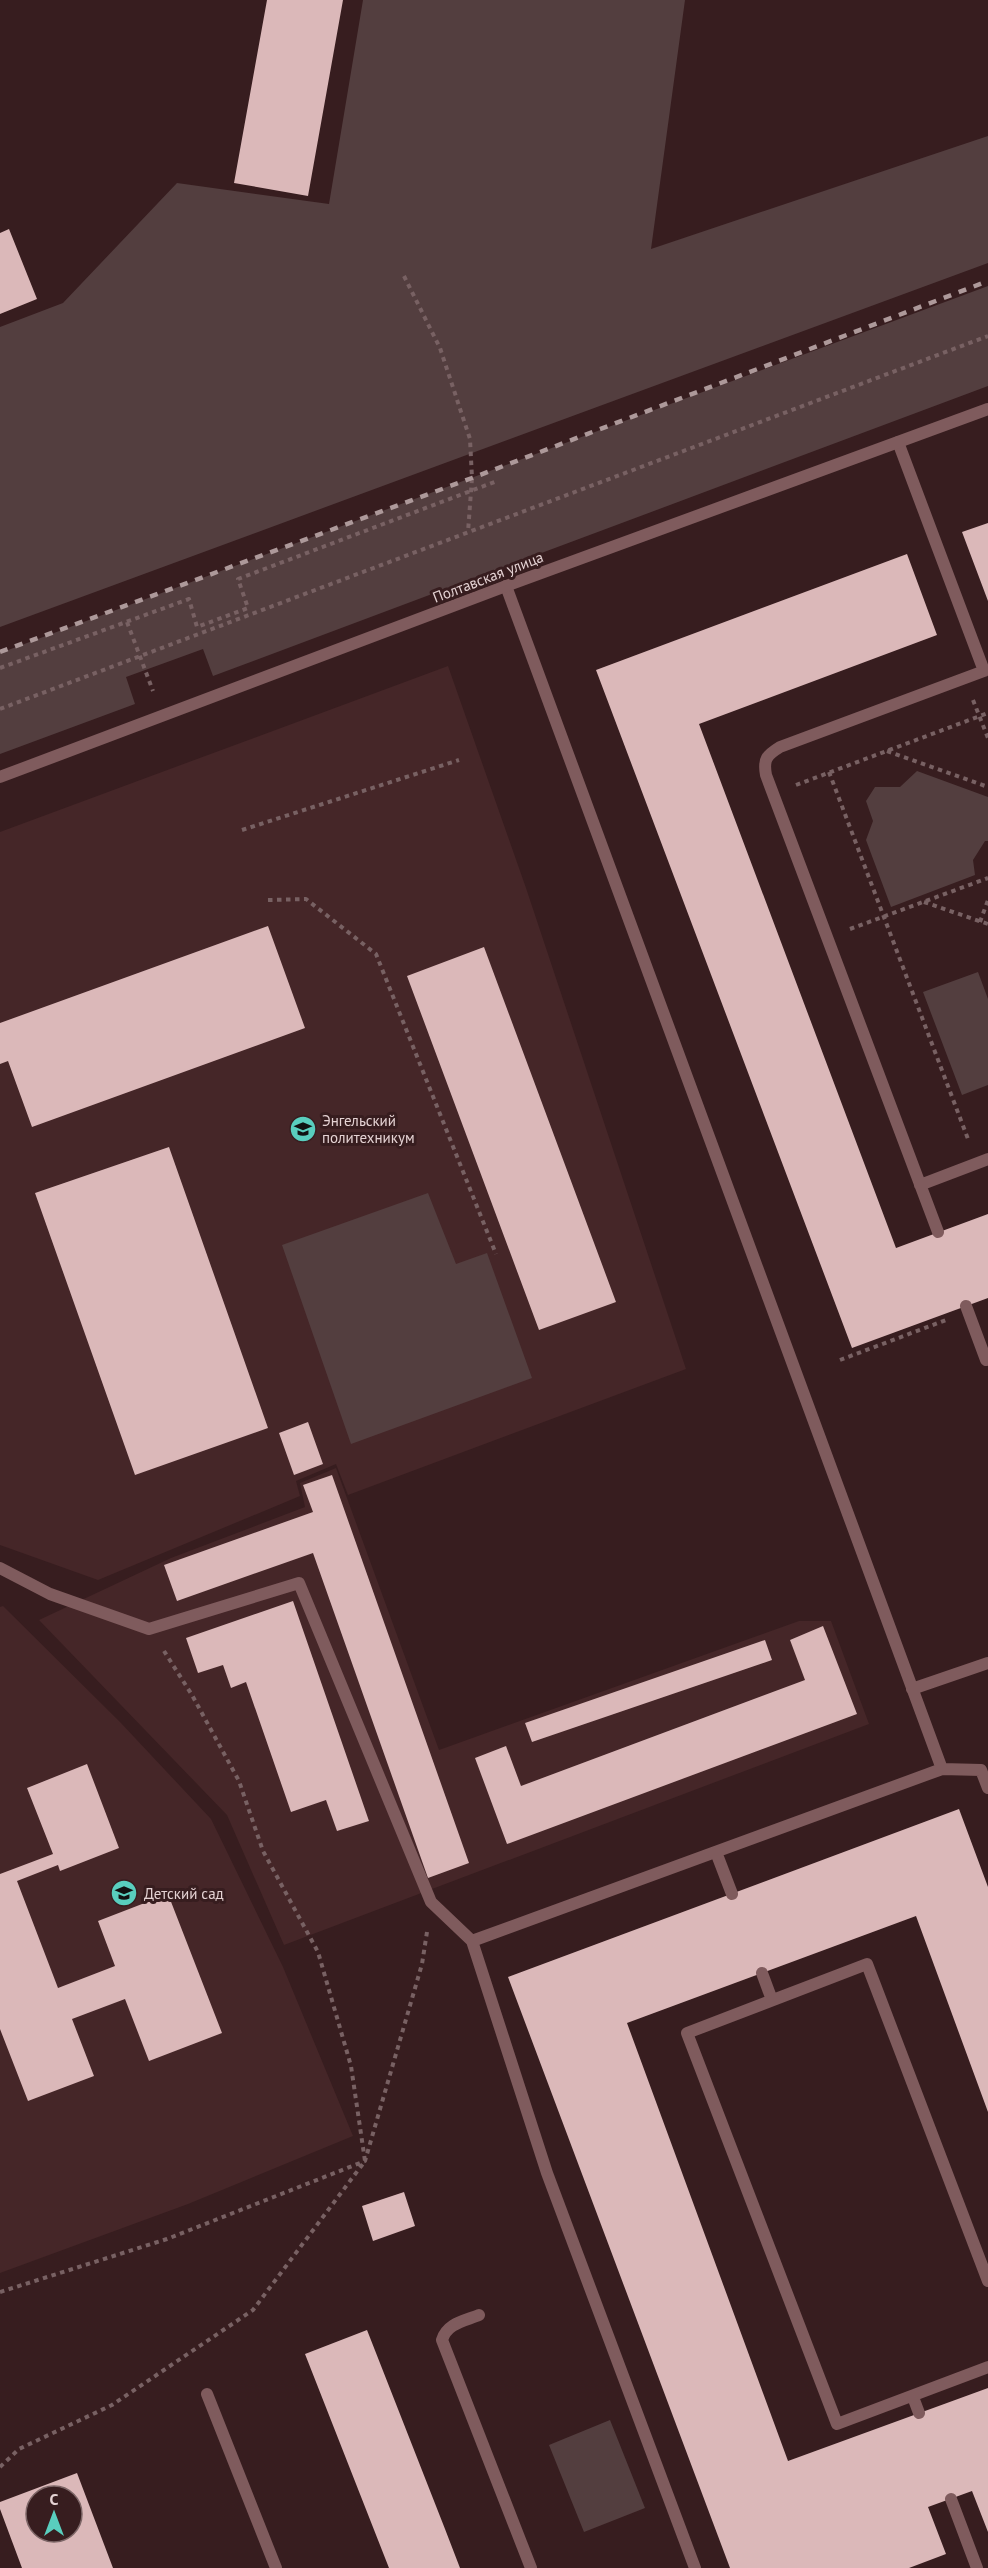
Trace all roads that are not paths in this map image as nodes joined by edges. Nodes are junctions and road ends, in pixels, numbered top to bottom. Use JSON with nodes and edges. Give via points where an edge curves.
{"nodes":[{"id":1,"x":988,"y":409,"type":"edge"},
{"id":2,"x":898,"y":442,"type":"junction"},
{"id":3,"x":506,"y":586,"type":"junction"},
{"id":4,"x":986,"y":670,"type":"edge"},
{"id":5,"x":0,"y":777,"type":"edge"},
{"id":6,"x":982,"y":1161,"type":"edge"},
{"id":7,"x":920,"y":1185,"type":"junction"},
{"id":8,"x":938,"y":1232,"type":"dead end"},
{"id":9,"x":967,"y":1309,"type":"road end"},
{"id":10,"x":986,"y":1360,"type":"dead end"},
{"id":11,"x":0,"y":1568,"type":"edge"},
{"id":12,"x":988,"y":1663,"type":"edge"},
{"id":13,"x":912,"y":1689,"type":"junction"},
{"id":14,"x":942,"y":1770,"type":"junction"},
{"id":15,"x":988,"y":1788,"type":"edge"},
{"id":16,"x":716,"y":1852,"type":"junction"},
{"id":17,"x":732,"y":1894,"type":"dead end"},
{"id":18,"x":472,"y":1941,"type":"junction"},
{"id":19,"x":762,"y":1973,"type":"dead end"},
{"id":20,"x":772,"y":2000,"type":"junction"},
{"id":21,"x":988,"y":2281,"type":"edge"},
{"id":22,"x":479,"y":2315,"type":"dead end"},
{"id":23,"x":988,"y":2367,"type":"edge"},
{"id":24,"x":207,"y":2394,"type":"dead end"},
{"id":25,"x":913,"y":2397,"type":"junction"},
{"id":26,"x":919,"y":2413,"type":"dead end"},
{"id":27,"x":951,"y":2499,"type":"dead end"},
{"id":28,"x":276,"y":2568,"type":"edge"},
{"id":29,"x":531,"y":2568,"type":"edge"},
{"id":30,"x":695,"y":2568,"type":"edge"},
{"id":31,"x":977,"y":2568,"type":"edge"}],
"edges":[{"from":1,"to":2,"type":"street","name":"Полтавская улица"},
{"from":2,"to":3,"type":"street","name":"Полтавская улица"},
{"from":2,"to":4,"type":"street"},
{"from":3,"to":5,"type":"street","name":"Полтавская улица"},
{"from":3,"to":13,"type":"street"},
{"from":4,"to":7,"type":"street","via":[[780,747],[768,754],[764,764]]},
{"from":6,"to":7,"type":"street"},
{"from":7,"to":8,"type":"street"},
{"from":9,"to":10,"type":"street"},
{"from":11,"to":18,"type":"street","via":[[50,1594],[149,1629],[299,1583],[431,1902]]},
{"from":12,"to":13,"type":"street"},
{"from":13,"to":14,"type":"street"},
{"from":14,"to":15,"type":"street","via":[[981,1770]]},
{"from":14,"to":16,"type":"street"},
{"from":16,"to":17,"type":"street"},
{"from":16,"to":18,"type":"street"},
{"from":18,"to":30,"type":"street","via":[[547,2173]]},
{"from":19,"to":20,"type":"street"},
{"from":20,"to":21,"type":"street","via":[[867,1964]]},
{"from":20,"to":25,"type":"street","via":[[687,2032],[837,2424]]},
{"from":22,"to":29,"type":"street","via":[[451,2326],[442,2340]]},
{"from":23,"to":25,"type":"street"},
{"from":24,"to":28,"type":"street"},
{"from":25,"to":26,"type":"street"},
{"from":27,"to":31,"type":"street"}]}
